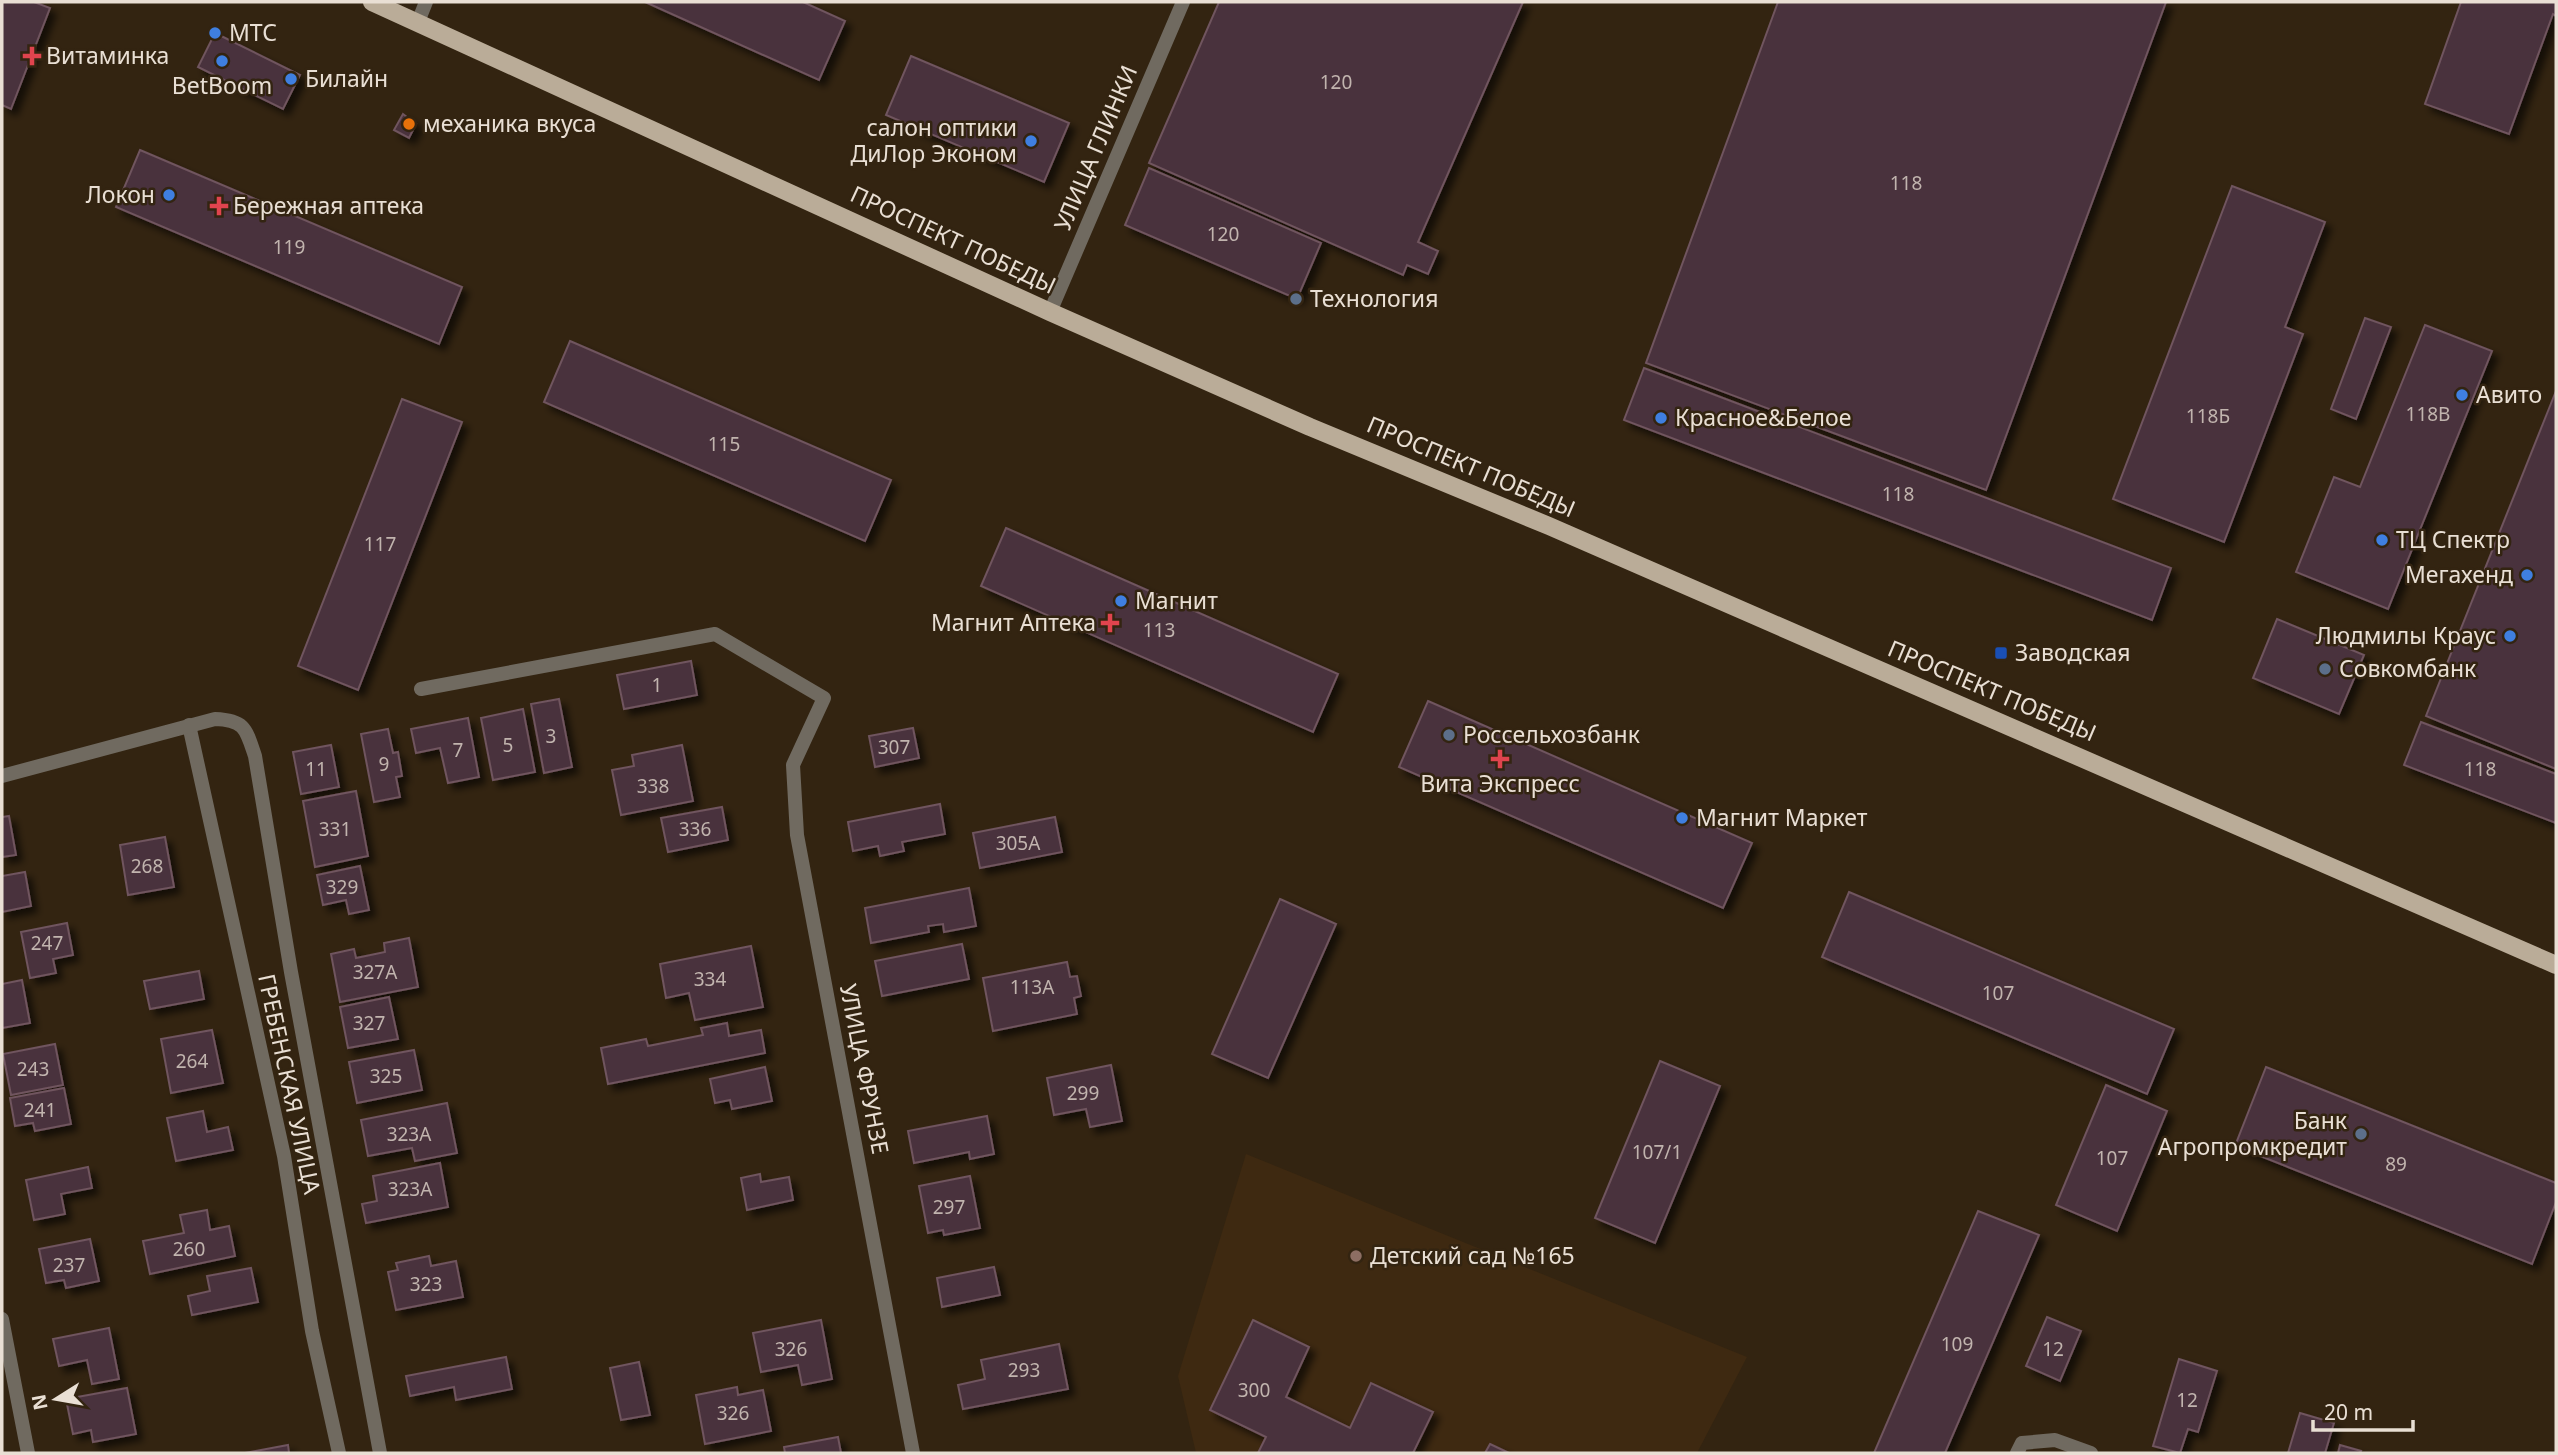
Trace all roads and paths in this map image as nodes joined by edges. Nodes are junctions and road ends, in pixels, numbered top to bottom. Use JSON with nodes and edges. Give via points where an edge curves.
{"nodes":[{"id":1,"x":372,"y":2,"type":"edge"},
{"id":2,"x":426,"y":2,"type":"edge"},
{"id":3,"x":1183,"y":2,"type":"edge"},
{"id":4,"x":418,"y":22,"type":"junction"},
{"id":5,"x":1050,"y":312,"type":"junction"},
{"id":6,"x":421,"y":689,"type":"dead end"},
{"id":7,"x":188,"y":725,"type":"junction"},
{"id":8,"x":2,"y":776,"type":"edge"},
{"id":9,"x":2556,"y":965,"type":"edge"},
{"id":10,"x":2,"y":1319,"type":"edge"},
{"id":11,"x":28,"y":1453,"type":"edge"},
{"id":12,"x":339,"y":1453,"type":"edge"},
{"id":13,"x":380,"y":1453,"type":"edge"},
{"id":14,"x":913,"y":1453,"type":"edge"},
{"id":15,"x":2017,"y":1453,"type":"edge"},
{"id":16,"x":2091,"y":1453,"type":"edge"}],
"edges":[{"from":1,"to":4,"type":"main road","name":"ПРОСПЕКТ ПОБЕДЫ"},
{"from":2,"to":4,"type":"street"},
{"from":3,"to":5,"type":"street","name":"УЛИЦА ГЛИНКИ"},
{"from":4,"to":5,"type":"main road","name":"ПРОСПЕКТ ПОБЕДЫ"},
{"from":5,"to":9,"type":"main road","name":"ПРОСПЕКТ ПОБЕДЫ"},
{"from":6,"to":14,"type":"street","name":"УЛИЦА ФРУНЗЕ","via":[[715,634],[824,698],[793,765],[797,835]]},
{"from":7,"to":8,"type":"street","name":"ГРЕБЕНСКАЯ УЛИЦА"},
{"from":7,"to":12,"type":"street","name":"ГРЕБЕНСКАЯ УЛИЦА","via":[[284,1156],[312,1331]]},
{"from":7,"to":13,"type":"street","name":"ГРЕБЕНСКАЯ УЛИЦА","via":[[234,720],[246,730],[255,756]]},
{"from":10,"to":11,"type":"street"},
{"from":15,"to":16,"type":"street","via":[[2022,1443],[2054,1440]]}]}
